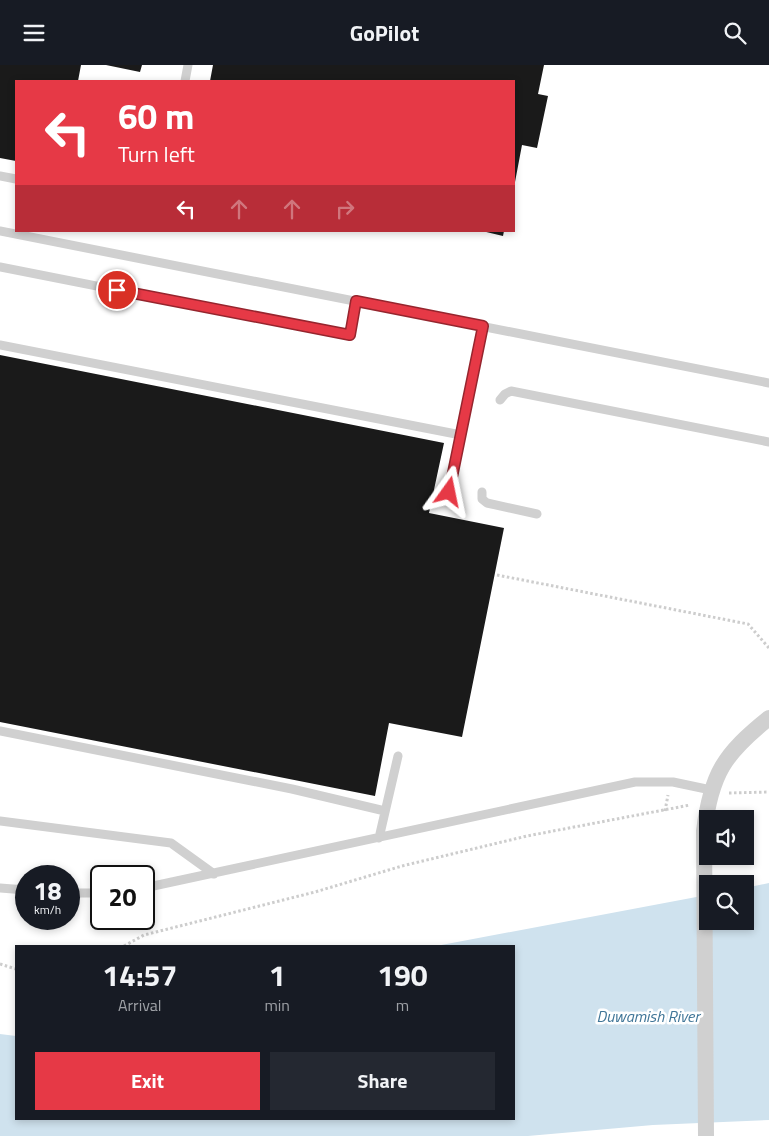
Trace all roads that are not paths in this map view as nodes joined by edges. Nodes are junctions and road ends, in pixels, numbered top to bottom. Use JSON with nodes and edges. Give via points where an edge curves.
{"nodes":[{"id":1,"x":188,"y":65,"type":"edge"},
{"id":2,"x":185,"y":80,"type":"edge"},
{"id":3,"x":0,"y":176,"type":"edge"},
{"id":4,"x":15,"y":179,"type":"edge"},
{"id":5,"x":0,"y":231,"type":"edge"},
{"id":6,"x":0,"y":267,"type":"edge"},
{"id":7,"x":356,"y":301,"type":"junction"},
{"id":8,"x":483,"y":326,"type":"junction"},
{"id":9,"x":0,"y":345,"type":"edge"},
{"id":10,"x":769,"y":383,"type":"edge"},
{"id":11,"x":500,"y":400,"type":"dead end"},
{"id":12,"x":461,"y":435,"type":"junction"},
{"id":13,"x":769,"y":442,"type":"edge"},
{"id":14,"x":449,"y":492,"type":"dead end"},
{"id":15,"x":482,"y":492,"type":"dead end"},
{"id":16,"x":537,"y":513,"type":"dead end"},
{"id":17,"x":769,"y":718,"type":"edge"},
{"id":18,"x":0,"y":731,"type":"edge"},
{"id":19,"x":398,"y":756,"type":"dead end"},
{"id":20,"x":711,"y":790,"type":"junction"},
{"id":21,"x":385,"y":811,"type":"junction"},
{"id":22,"x":0,"y":821,"type":"edge"},
{"id":23,"x":379,"y":838,"type":"junction"},
{"id":24,"x":214,"y":873,"type":"junction"},
{"id":25,"x":155,"y":886,"type":"edge"},
{"id":26,"x":0,"y":888,"type":"edge"},
{"id":27,"x":15,"y":890,"type":"edge"},
{"id":28,"x":706,"y":1136,"type":"edge"}],
"edges":[{"from":1,"to":2,"type":"lane"},
{"from":3,"to":4,"type":"lane"},
{"from":5,"to":7,"type":"lane"},
{"from":6,"to":7,"type":"lane","via":[[350,335]]},
{"from":7,"to":8,"type":"lane"},
{"from":8,"to":10,"type":"lane"},
{"from":8,"to":12,"type":"lane"},
{"from":9,"to":12,"type":"lane"},
{"from":11,"to":13,"type":"lane","via":[[512,391]]},
{"from":12,"to":14,"type":"lane"},
{"from":15,"to":16,"type":"lane","via":[[482,499],[487,503]]},
{"from":17,"to":20,"type":"street","via":[[734,748],[718,771]]},
{"from":18,"to":21,"type":"lane","via":[[282,787]]},
{"from":19,"to":21,"type":"lane"},
{"from":20,"to":23,"type":"lane","via":[[673,782],[635,782]]},
{"from":20,"to":28,"type":"street","via":[[704,831]]},
{"from":21,"to":23,"type":"lane"},
{"from":22,"to":24,"type":"lane","via":[[171,843]]},
{"from":23,"to":24,"type":"lane"},
{"from":24,"to":25,"type":"lane"},
{"from":26,"to":27,"type":"lane"}]}
